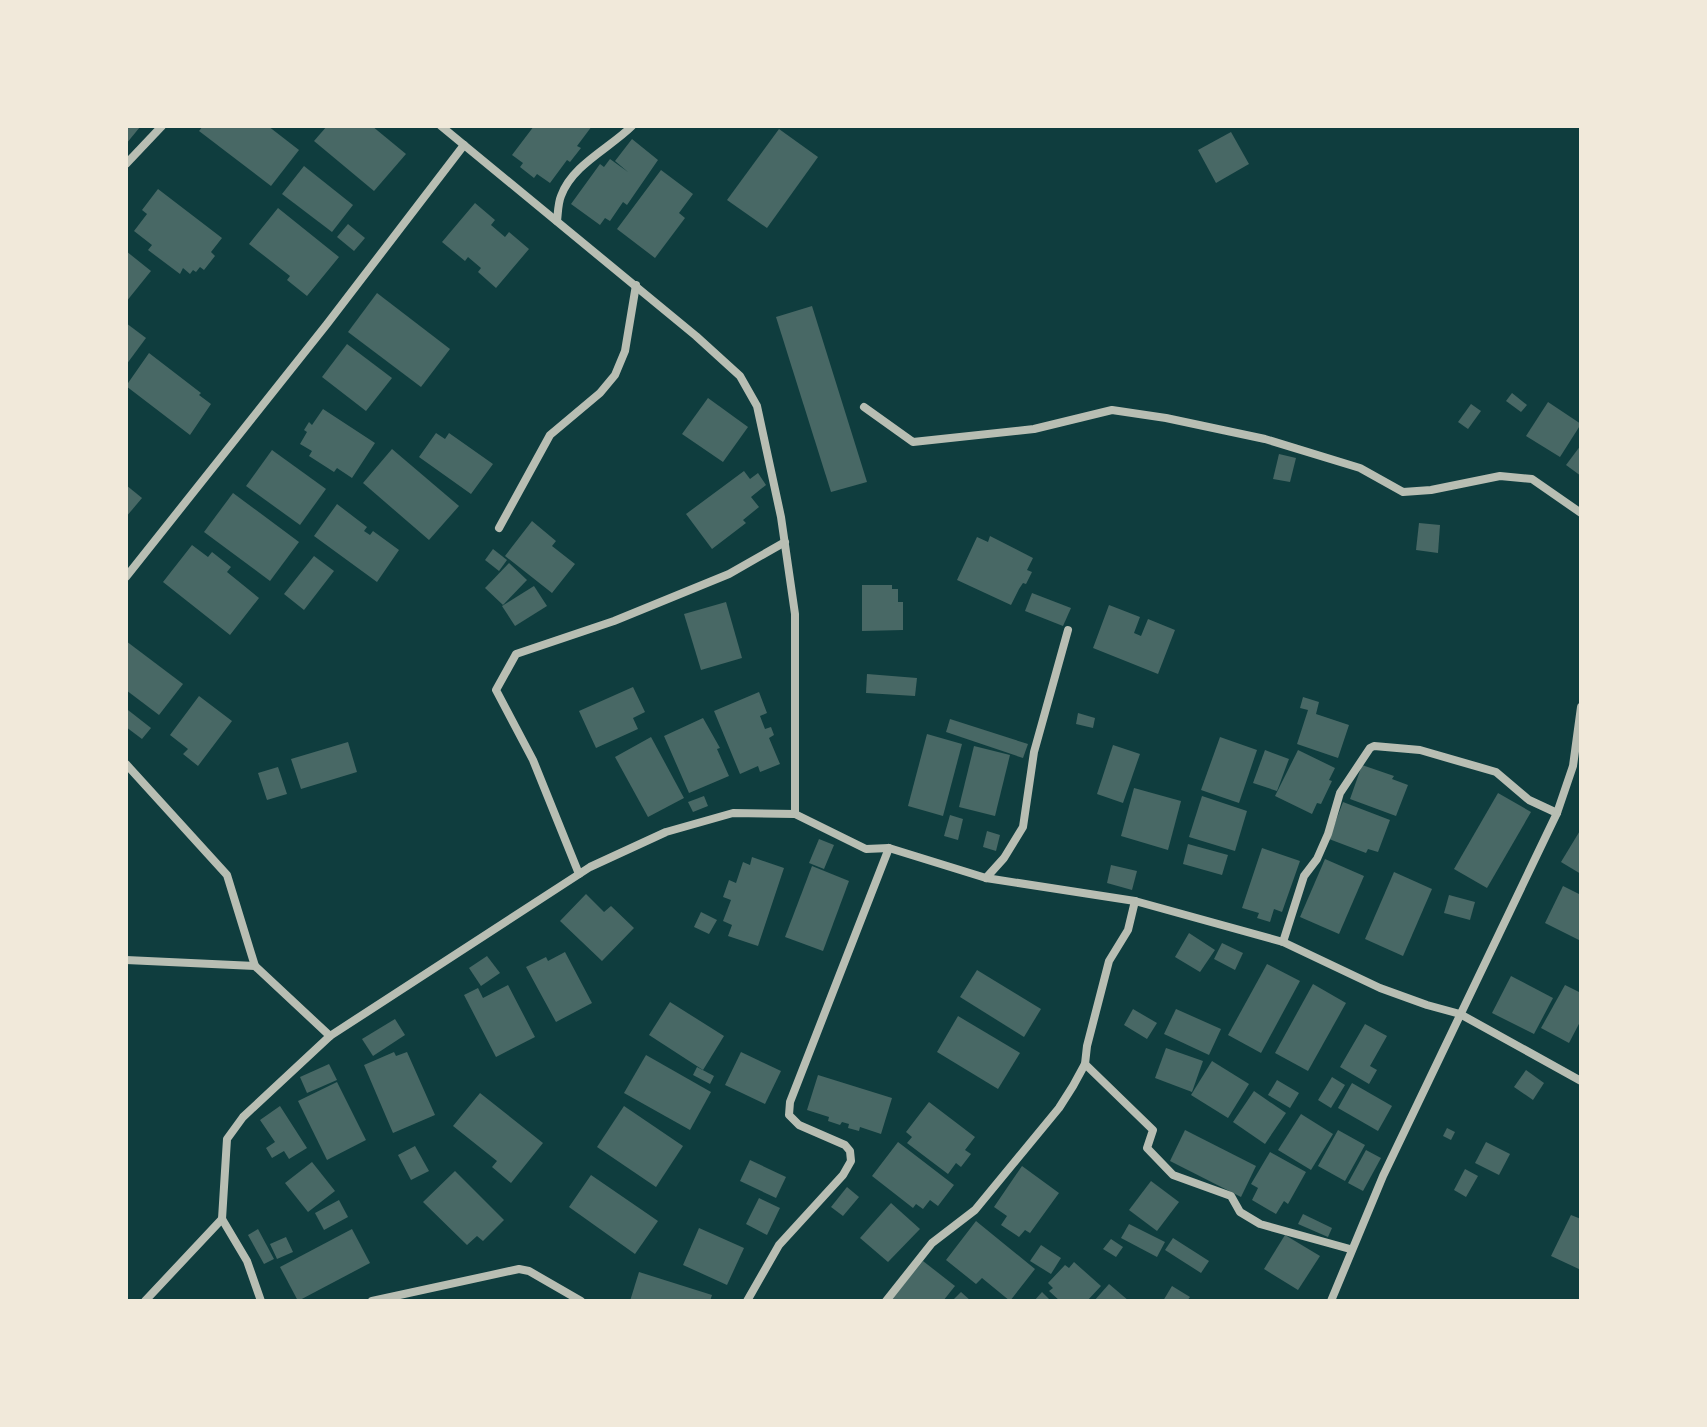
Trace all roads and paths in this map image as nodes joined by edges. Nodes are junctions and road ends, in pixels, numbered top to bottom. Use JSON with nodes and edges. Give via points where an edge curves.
{"nodes":[{"id":1,"x":162,"y":126,"type":"edge"},
{"id":2,"x":441,"y":126,"type":"edge"},
{"id":3,"x":632,"y":126,"type":"edge"},
{"id":4,"x":464,"y":145,"type":"junction"},
{"id":5,"x":126,"y":164,"type":"edge"},
{"id":6,"x":557,"y":221,"type":"junction"},
{"id":7,"x":636,"y":285,"type":"junction"},
{"id":8,"x":864,"y":407,"type":"dead end"},
{"id":9,"x":1581,"y":513,"type":"edge"},
{"id":10,"x":499,"y":528,"type":"dead end"},
{"id":11,"x":785,"y":542,"type":"junction"},
{"id":12,"x":126,"y":577,"type":"edge"},
{"id":13,"x":1068,"y":630,"type":"dead end"},
{"id":14,"x":1581,"y":707,"type":"edge"},
{"id":15,"x":126,"y":764,"type":"edge"},
{"id":16,"x":1557,"y":813,"type":"junction"},
{"id":17,"x":795,"y":814,"type":"junction"},
{"id":18,"x":889,"y":848,"type":"junction"},
{"id":19,"x":579,"y":874,"type":"junction"},
{"id":20,"x":986,"y":878,"type":"junction"},
{"id":21,"x":1135,"y":901,"type":"junction"},
{"id":22,"x":1283,"y":942,"type":"junction"},
{"id":23,"x":126,"y":960,"type":"edge"},
{"id":24,"x":255,"y":966,"type":"junction"},
{"id":25,"x":1460,"y":1014,"type":"junction"},
{"id":26,"x":330,"y":1036,"type":"junction"},
{"id":27,"x":1085,"y":1064,"type":"junction"},
{"id":28,"x":1581,"y":1081,"type":"edge"},
{"id":29,"x":222,"y":1219,"type":"junction"},
{"id":30,"x":1350,"y":1249,"type":"junction"},
{"id":31,"x":145,"y":1301,"type":"edge"},
{"id":32,"x":261,"y":1301,"type":"edge"},
{"id":33,"x":372,"y":1301,"type":"edge"},
{"id":34,"x":581,"y":1301,"type":"edge"},
{"id":35,"x":747,"y":1301,"type":"edge"},
{"id":36,"x":886,"y":1301,"type":"edge"},
{"id":37,"x":1331,"y":1301,"type":"edge"}],
"edges":[{"from":1,"to":5,"type":"street"},
{"from":2,"to":4,"type":"street"},
{"from":3,"to":6,"type":"street","via":[[566,185]]},
{"from":4,"to":6,"type":"street"},
{"from":4,"to":12,"type":"street"},
{"from":6,"to":7,"type":"street"},
{"from":7,"to":10,"type":"street","via":[[625,351],[615,375],[550,435]]},
{"from":7,"to":11,"type":"street","via":[[740,376],[757,406]]},
{"from":8,"to":9,"type":"street","via":[[913,442],[1034,429],[1112,410],[1265,439],[1360,468],[1403,492],[1500,476],[1532,479]]},
{"from":11,"to":17,"type":"street","via":[[795,614]]},
{"from":11,"to":19,"type":"street","via":[[715,580],[516,654],[496,690],[533,760]]},
{"from":13,"to":20,"type":"street","via":[[1034,752],[1023,827]]},
{"from":14,"to":16,"type":"street","via":[[1573,766]]},
{"from":15,"to":24,"type":"street","via":[[227,875]]},
{"from":16,"to":22,"type":"street","via":[[1529,800],[1496,772],[1420,750],[1374,746],[1340,793]]},
{"from":16,"to":25,"type":"street"},
{"from":17,"to":18,"type":"street","via":[[866,849]]},
{"from":17,"to":19,"type":"street","via":[[733,813],[666,832]]},
{"from":18,"to":20,"type":"street"},
{"from":18,"to":35,"type":"street","via":[[790,1102],[789,1115],[799,1125],[845,1145],[851,1161],[779,1245]]},
{"from":19,"to":26,"type":"street"},
{"from":20,"to":21,"type":"street"},
{"from":21,"to":22,"type":"street"},
{"from":21,"to":27,"type":"street","via":[[1128,930],[1109,961]]},
{"from":22,"to":25,"type":"street","via":[[1380,988]]},
{"from":23,"to":24,"type":"street"},
{"from":24,"to":26,"type":"street"},
{"from":25,"to":28,"type":"street"},
{"from":25,"to":30,"type":"street"},
{"from":26,"to":29,"type":"street","via":[[243,1117],[227,1139]]},
{"from":27,"to":30,"type":"street","via":[[1153,1130],[1147,1148],[1173,1175],[1231,1196],[1240,1212],[1260,1224]]},
{"from":27,"to":36,"type":"street","via":[[1059,1108],[975,1210],[932,1243]]},
{"from":29,"to":31,"type":"street"},
{"from":29,"to":32,"type":"street","via":[[247,1261]]},
{"from":30,"to":37,"type":"street"},
{"from":33,"to":34,"type":"street","via":[[519,1269]]}]}
